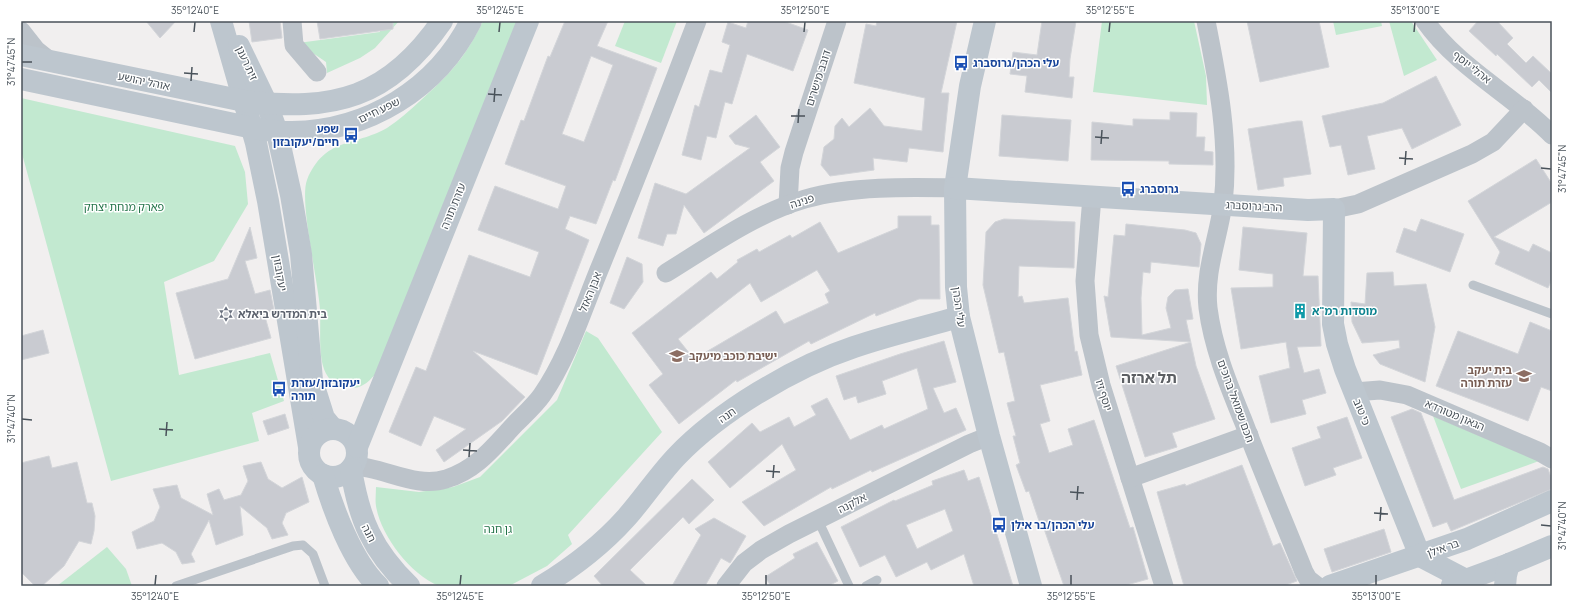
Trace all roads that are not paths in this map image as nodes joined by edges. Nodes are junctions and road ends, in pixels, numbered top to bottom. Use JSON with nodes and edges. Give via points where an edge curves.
{"nodes":[{"id":1,"x":220,"y":21,"type":"edge"},
{"id":2,"x":228,"y":21,"type":"edge"},
{"id":3,"x":292,"y":21,"type":"edge"},
{"id":4,"x":442,"y":21,"type":"edge"},
{"id":5,"x":471,"y":21,"type":"edge"},
{"id":6,"x":528,"y":21,"type":"edge"},
{"id":7,"x":697,"y":21,"type":"edge"},
{"id":8,"x":837,"y":21,"type":"edge"},
{"id":9,"x":985,"y":21,"type":"edge"},
{"id":10,"x":1206,"y":21,"type":"edge"},
{"id":11,"x":1425,"y":21,"type":"edge"},
{"id":12,"x":21,"y":31,"type":"edge"},
{"id":13,"x":21,"y":56,"type":"edge"},
{"id":14,"x":51,"y":62,"type":"junction"},
{"id":15,"x":317,"y":72,"type":"dead end"},
{"id":16,"x":21,"y":79,"type":"edge"},
{"id":17,"x":244,"y":101,"type":"junction"},
{"id":18,"x":267,"y":104,"type":"junction"},
{"id":19,"x":1524,"y":109,"type":"junction"},
{"id":20,"x":252,"y":128,"type":"junction"},
{"id":21,"x":277,"y":132,"type":"junction"},
{"id":22,"x":1552,"y":136,"type":"edge"},
{"id":23,"x":955,"y":188,"type":"junction"},
{"id":24,"x":1092,"y":197,"type":"junction"},
{"id":25,"x":1222,"y":204,"type":"junction"},
{"id":26,"x":788,"y":205,"type":"junction"},
{"id":27,"x":1334,"y":209,"type":"junction"},
{"id":28,"x":666,"y":273,"type":"dead end"},
{"id":29,"x":1473,"y":285,"type":"dead end"},
{"id":30,"x":1552,"y":314,"type":"edge"},
{"id":31,"x":959,"y":317,"type":"junction"},
{"id":32,"x":380,"y":392,"type":"junction"},
{"id":33,"x":1354,"y":392,"type":"junction"},
{"id":34,"x":336,"y":429,"type":"junction"},
{"id":35,"x":1249,"y":435,"type":"junction"},
{"id":36,"x":989,"y":436,"type":"junction"},
{"id":37,"x":309,"y":447,"type":"junction"},
{"id":38,"x":355,"y":458,"type":"junction"},
{"id":39,"x":1552,"y":459,"type":"edge"},
{"id":40,"x":322,"y":474,"type":"junction"},
{"id":41,"x":1130,"y":478,"type":"junction"},
{"id":42,"x":1552,"y":501,"type":"edge"},
{"id":43,"x":818,"y":520,"type":"junction"},
{"id":44,"x":1552,"y":546,"type":"edge"},
{"id":45,"x":1420,"y":556,"type":"junction"},
{"id":46,"x":1509,"y":564,"type":"junction"},
{"id":47,"x":877,"y":580,"type":"dead end"},
{"id":48,"x":1464,"y":584,"type":"edge"},
{"id":49,"x":176,"y":586,"type":"edge"},
{"id":50,"x":325,"y":586,"type":"edge"},
{"id":51,"x":378,"y":586,"type":"edge"},
{"id":52,"x":409,"y":586,"type":"edge"},
{"id":53,"x":542,"y":586,"type":"edge"},
{"id":54,"x":726,"y":586,"type":"edge"},
{"id":55,"x":849,"y":586,"type":"edge"},
{"id":56,"x":866,"y":586,"type":"edge"},
{"id":57,"x":1031,"y":586,"type":"edge"},
{"id":58,"x":1164,"y":586,"type":"edge"},
{"id":59,"x":1317,"y":586,"type":"edge"},
{"id":60,"x":1330,"y":586,"type":"edge"},
{"id":61,"x":1505,"y":586,"type":"edge"}],
"edges":[{"from":1,"to":17,"type":"street","name":"זית רענן"},
{"from":2,"to":18,"type":"street","name":"זית רענן"},
{"from":3,"to":15,"type":"street","via":[[294,45]]},
{"from":4,"to":18,"type":"street","name":"שפע חיים","via":[[417,54],[401,69],[384,82],[364,92],[322,104]]},
{"from":5,"to":21,"type":"street","name":"שפע חיים","via":[[435,71],[393,106],[357,122],[332,128],[307,132]]},
{"from":6,"to":32,"type":"street","name":"עזרת תורה"},
{"from":7,"to":38,"type":"street","name":"אבן האזל","via":[[560,364],[542,396],[480,461],[463,473],[445,480],[427,481],[398,476],[367,466]]},
{"from":8,"to":26,"type":"street","name":"דובב מישרים","via":[[794,152],[790,168]]},
{"from":9,"to":23,"type":"street","name":"עלי הכהן","via":[[970,86]]},
{"from":10,"to":25,"type":"street","name":"חכם שמואל ברוכים","via":[[1223,120],[1225,149]]},
{"from":11,"to":19,"type":"street","name":"אהלי יוסף","via":[[1454,54]]},
{"from":12,"to":14,"type":"street","via":[[36,50]]},
{"from":13,"to":14,"type":"street","name":"אוהל יהושע"},
{"from":14,"to":17,"type":"street","name":"אוהל יהושע"},
{"from":16,"to":20,"type":"street"},
{"from":17,"to":18,"type":"street","name":"אוהל יהושע"},
{"from":17,"to":20,"type":"street","name":"יעקובזון"},
{"from":18,"to":21,"type":"street","name":"יעקובזון"},
{"from":19,"to":22,"type":"street","name":"אהלי יוסף"},
{"from":19,"to":27,"type":"street","name":"הרב גרוסברג","via":[[1493,142],[1472,154],[1358,204]]},
{"from":20,"to":21,"type":"street","name":"שפע חיים"},
{"from":20,"to":37,"type":"street","name":"יעקובזון","via":[[268,201]]},
{"from":21,"to":34,"type":"street","name":"יעקובזון","via":[[301,254],[312,380],[324,418]]},
{"from":23,"to":24,"type":"street","name":"הרב גרוסברג"},
{"from":23,"to":26,"type":"street","name":"פנינה","via":[[830,193]]},
{"from":23,"to":31,"type":"street","name":"עלי הכהן"},
{"from":24,"to":25,"type":"street","name":"הרב גרוסברג"},
{"from":24,"to":41,"type":"street","name":"יוסף זיו","via":[[1085,281],[1089,335],[1094,360]]},
{"from":25,"to":27,"type":"street","name":"הרב גרוסברג","via":[[1308,210]]},
{"from":25,"to":35,"type":"street","name":"חכם שמואל ברוכים","via":[[1212,251],[1207,288],[1208,307],[1212,332],[1225,374]]},
{"from":26,"to":28,"type":"street","name":"פנינה","via":[[743,225]]},
{"from":27,"to":33,"type":"street","name":"כי טוב","via":[[1333,324],[1337,344]]},
{"from":29,"to":30,"type":"lane"},
{"from":31,"to":36,"type":"street","name":"עלי הכהן"},
{"from":31,"to":53,"type":"street","name":"חנה","via":[[853,347],[814,363],[764,390],[724,416],[701,435],[676,458],[626,519],[588,556]]},
{"from":32,"to":34,"type":"street","name":"עזרת תורה","via":[[363,412],[348,424]]},
{"from":32,"to":38,"type":"street","name":"עזרת תורה"},
{"from":33,"to":39,"type":"street","name":"הגאון מטורדא","via":[[1380,390],[1407,395]]},
{"from":33,"to":45,"type":"street","name":"כי טוב"},
{"from":34,"to":37,"type":"street","via":[[318,434]]},
{"from":34,"to":38,"type":"street","via":[[351,437]]},
{"from":35,"to":41,"type":"street"},
{"from":35,"to":59,"type":"street","name":"חכם שמואל ברוכים","via":[[1305,575]]},
{"from":36,"to":43,"type":"street","name":"אלקנה"},
{"from":36,"to":57,"type":"street","name":"עלי הכהן"},
{"from":37,"to":40,"type":"street","via":[[311,463]]},
{"from":38,"to":40,"type":"street","via":[[338,476]]},
{"from":38,"to":52,"type":"street","name":"חנה","via":[[355,497],[361,516],[373,542],[390,568]]},
{"from":40,"to":51,"type":"street","name":"חנה","via":[[355,552]]},
{"from":41,"to":58,"type":"street","name":"יוסף זיו"},
{"from":42,"to":45,"type":"street","name":"בר אילן","via":[[1467,539]]},
{"from":43,"to":54,"type":"street","name":"אלקנה","via":[[761,550],[744,563]]},
{"from":43,"to":55,"type":"lane"},
{"from":44,"to":46,"type":"street"},
{"from":45,"to":48,"type":"street"},
{"from":45,"to":60,"type":"street","name":"בר אילן"},
{"from":46,"to":48,"type":"street"},
{"from":46,"to":61,"type":"street"},
{"from":47,"to":56,"type":"lane"},
{"from":49,"to":50,"type":"lane","via":[[293,546],[303,545],[313,554]]}]}
